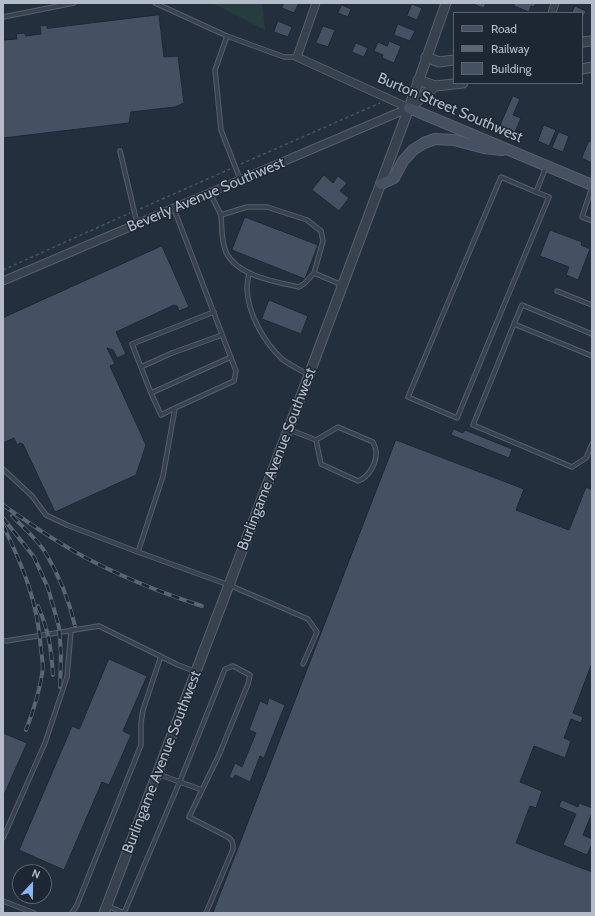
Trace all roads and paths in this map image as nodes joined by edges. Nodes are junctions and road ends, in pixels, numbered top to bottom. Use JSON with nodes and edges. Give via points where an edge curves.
{"nodes":[{"id":1,"x":74,"y":3,"type":"edge"},
{"id":2,"x":155,"y":3,"type":"edge"},
{"id":3,"x":316,"y":3,"type":"edge"},
{"id":4,"x":446,"y":3,"type":"edge"},
{"id":5,"x":3,"y":17,"type":"edge"},
{"id":6,"x":227,"y":36,"type":"junction"},
{"id":7,"x":297,"y":57,"type":"junction"},
{"id":8,"x":426,"y":57,"type":"junction"},
{"id":9,"x":453,"y":60,"type":"edge"},
{"id":10,"x":418,"y":80,"type":"junction"},
{"id":11,"x":454,"y":84,"type":"edge"},
{"id":12,"x":435,"y":86,"type":"junction"},
{"id":13,"x":380,"y":103,"type":"dead end"},
{"id":14,"x":409,"y":108,"type":"junction"},
{"id":15,"x":511,"y":150,"type":"junction"},
{"id":16,"x":120,"y":151,"type":"dead end"},
{"id":17,"x":547,"y":166,"type":"junction"},
{"id":18,"x":235,"y":167,"type":"junction"},
{"id":19,"x":240,"y":180,"type":"junction"},
{"id":20,"x":381,"y":184,"type":"junction"},
{"id":21,"x":592,"y":186,"type":"edge"},
{"id":22,"x":536,"y":192,"type":"junction"},
{"id":23,"x":210,"y":193,"type":"junction"},
{"id":24,"x":174,"y":209,"type":"junction"},
{"id":25,"x":134,"y":211,"type":"junction"},
{"id":26,"x":221,"y":215,"type":"junction"},
{"id":27,"x":592,"y":221,"type":"edge"},
{"id":28,"x":137,"y":224,"type":"junction"},
{"id":29,"x":3,"y":270,"type":"edge"},
{"id":30,"x":249,"y":273,"type":"junction"},
{"id":31,"x":314,"y":273,"type":"junction"},
{"id":32,"x":3,"y":281,"type":"edge"},
{"id":33,"x":342,"y":285,"type":"junction"},
{"id":34,"x":558,"y":291,"type":"dead end"},
{"id":35,"x":592,"y":305,"type":"edge"},
{"id":36,"x":214,"y":312,"type":"junction"},
{"id":37,"x":514,"y":324,"type":"junction"},
{"id":38,"x":592,"y":334,"type":"edge"},
{"id":39,"x":222,"y":335,"type":"junction"},
{"id":40,"x":592,"y":356,"type":"edge"},
{"id":41,"x":231,"y":357,"type":"junction"},
{"id":42,"x":141,"y":366,"type":"junction"},
{"id":43,"x":309,"y":375,"type":"junction"},
{"id":44,"x":151,"y":393,"type":"junction"},
{"id":45,"x":175,"y":408,"type":"junction"},
{"id":46,"x":288,"y":430,"type":"junction"},
{"id":47,"x":316,"y":440,"type":"junction"},
{"id":48,"x":592,"y":444,"type":"edge"},
{"id":49,"x":587,"y":456,"type":"junction"},
{"id":50,"x":592,"y":458,"type":"edge"},
{"id":51,"x":3,"y":469,"type":"edge"},
{"id":52,"x":138,"y":552,"type":"junction"},
{"id":53,"x":229,"y":585,"type":"junction"},
{"id":54,"x":71,"y":630,"type":"junction"},
{"id":55,"x":3,"y":640,"type":"edge"},
{"id":56,"x":161,"y":656,"type":"junction"},
{"id":57,"x":303,"y":664,"type":"dead end"},
{"id":58,"x":196,"y":672,"type":"junction"},
{"id":59,"x":157,"y":774,"type":"junction"},
{"id":60,"x":180,"y":781,"type":"junction"},
{"id":61,"x":202,"y":790,"type":"junction"},
{"id":62,"x":3,"y":838,"type":"edge"},
{"id":63,"x":3,"y":901,"type":"edge"},
{"id":64,"x":105,"y":909,"type":"edge"},
{"id":65,"x":34,"y":913,"type":"edge"},
{"id":66,"x":72,"y":913,"type":"edge"},
{"id":67,"x":124,"y":913,"type":"edge"},
{"id":68,"x":206,"y":913,"type":"edge"}],
"edges":[{"from":1,"to":5,"type":"lane"},
{"from":2,"to":6,"type":"lane"},
{"from":3,"to":7,"type":"street"},
{"from":4,"to":8,"type":"street","name":"Burlingame Avenue Southwest"},
{"from":6,"to":7,"type":"lane","via":[[284,57]]},
{"from":6,"to":18,"type":"lane","via":[[215,70],[221,130]]},
{"from":7,"to":14,"type":"street","name":"Burton Street Southwest"},
{"from":8,"to":9,"type":"street","via":[[439,62]]},
{"from":8,"to":10,"type":"street","name":"Burlingame Avenue Southwest"},
{"from":10,"to":12,"type":"street"},
{"from":10,"to":14,"type":"street","name":"Burlingame Avenue Southwest"},
{"from":11,"to":12,"type":"street"},
{"from":12,"to":14,"type":"street"},
{"from":13,"to":18,"type":"path"},
{"from":14,"to":15,"type":"main road","name":"Burton Street Southwest"},
{"from":14,"to":19,"type":"street","name":"Beverly Avenue Southwest"},
{"from":14,"to":20,"type":"street","name":"Burlingame Avenue Southwest"},
{"from":15,"to":17,"type":"main road","name":"Burton Street Southwest"},
{"from":15,"to":20,"type":"main road","via":[[435,139],[413,150],[403,161],[394,178]]},
{"from":16,"to":25,"type":"lane"},
{"from":17,"to":21,"type":"main road","name":"Burton Street Southwest"},
{"from":17,"to":22,"type":"lane"},
{"from":18,"to":19,"type":"lane"},
{"from":18,"to":25,"type":"path"},
{"from":19,"to":23,"type":"street","name":"Beverly Avenue Southwest"},
{"from":20,"to":33,"type":"street","name":"Burlingame Avenue Southwest"},
{"from":21,"to":27,"type":"lane","via":[[582,217]]},
{"from":22,"to":22,"type":"lane","via":[[549,197],[457,418],[408,397],[502,177]]},
{"from":23,"to":24,"type":"street","name":"Beverly Avenue Southwest"},
{"from":23,"to":26,"type":"lane"},
{"from":24,"to":28,"type":"street","name":"Beverly Avenue Southwest"},
{"from":24,"to":36,"type":"lane"},
{"from":25,"to":28,"type":"lane"},
{"from":25,"to":29,"type":"path"},
{"from":26,"to":30,"type":"lane","via":[[226,251],[233,262]]},
{"from":26,"to":31,"type":"lane","via":[[247,207],[267,207],[307,220],[321,231],[323,241]]},
{"from":28,"to":32,"type":"street","name":"Beverly Avenue Southwest"},
{"from":30,"to":31,"type":"lane","via":[[299,287]]},
{"from":30,"to":43,"type":"lane","via":[[249,303],[267,343],[283,360]]},
{"from":31,"to":33,"type":"lane"},
{"from":33,"to":43,"type":"street","name":"Burlingame Avenue Southwest"},
{"from":34,"to":35,"type":"lane"},
{"from":36,"to":39,"type":"lane"},
{"from":36,"to":42,"type":"lane","via":[[132,344]]},
{"from":37,"to":38,"type":"lane","via":[[522,306]]},
{"from":37,"to":40,"type":"lane"},
{"from":37,"to":49,"type":"lane","via":[[473,425],[572,467]]},
{"from":39,"to":41,"type":"lane"},
{"from":39,"to":42,"type":"lane"},
{"from":41,"to":44,"type":"lane"},
{"from":41,"to":45,"type":"lane","via":[[236,371],[234,381]]},
{"from":42,"to":44,"type":"lane"},
{"from":43,"to":46,"type":"street","name":"Burlingame Avenue Southwest"},
{"from":44,"to":45,"type":"lane","via":[[161,415]]},
{"from":45,"to":52,"type":"lane","via":[[163,476]]},
{"from":46,"to":47,"type":"lane"},
{"from":46,"to":53,"type":"street","name":"Burlingame Avenue Southwest"},
{"from":47,"to":47,"type":"lane","via":[[321,464],[358,481],[370,472],[376,459],[377,450],[373,442],[338,427]]},
{"from":48,"to":49,"type":"lane"},
{"from":49,"to":50,"type":"lane"},
{"from":51,"to":52,"type":"lane","via":[[32,496],[46,515]]},
{"from":52,"to":53,"type":"lane"},
{"from":53,"to":57,"type":"lane","via":[[308,619],[317,632]]},
{"from":53,"to":58,"type":"street","name":"Burlingame Avenue Southwest"},
{"from":54,"to":55,"type":"lane"},
{"from":54,"to":56,"type":"lane","via":[[100,626]]},
{"from":54,"to":62,"type":"lane","via":[[68,677],[45,743]]},
{"from":56,"to":58,"type":"lane"},
{"from":56,"to":66,"type":"lane","via":[[143,710],[141,745]]},
{"from":58,"to":59,"type":"street","name":"Burlingame Avenue Southwest"},
{"from":59,"to":60,"type":"lane"},
{"from":59,"to":64,"type":"street","name":"Burlingame Avenue Southwest"},
{"from":60,"to":61,"type":"lane"},
{"from":60,"to":61,"type":"lane","via":[[224,669],[233,666],[244,670],[250,675],[248,684]]},
{"from":60,"to":67,"type":"lane"},
{"from":61,"to":68,"type":"lane","via":[[189,817],[226,836],[233,843],[233,849]]},
{"from":63,"to":65,"type":"lane"},
{"from":64,"to":67,"type":"lane"}]}
